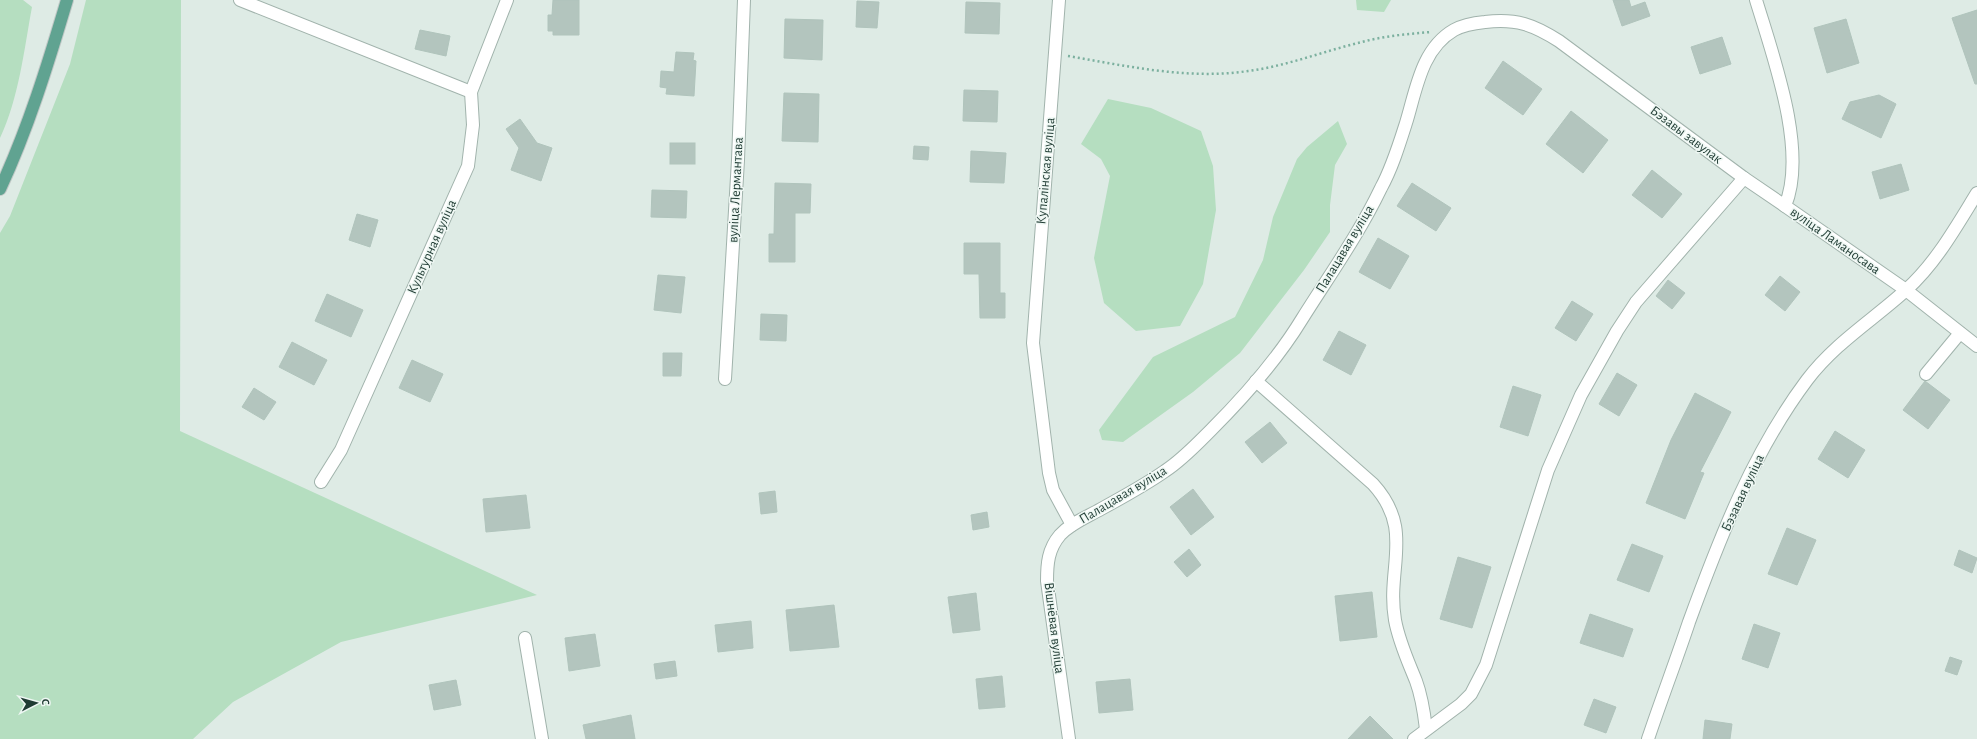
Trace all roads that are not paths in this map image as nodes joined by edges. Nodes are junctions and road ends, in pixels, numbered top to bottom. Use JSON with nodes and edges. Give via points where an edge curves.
{"nodes":[{"id":1,"x":67,"y":0,"type":"edge"},
{"id":2,"x":240,"y":0,"type":"edge"},
{"id":3,"x":507,"y":0,"type":"edge"},
{"id":4,"x":744,"y":0,"type":"edge"},
{"id":5,"x":1059,"y":0,"type":"edge"},
{"id":6,"x":1756,"y":0,"type":"edge"},
{"id":7,"x":1588,"y":63,"type":"joint"},
{"id":8,"x":471,"y":92,"type":"junction"},
{"id":9,"x":1744,"y":178,"type":"junction"},
{"id":10,"x":0,"y":189,"type":"edge"},
{"id":11,"x":1977,"y":193,"type":"edge"},
{"id":12,"x":1785,"y":206,"type":"junction"},
{"id":13,"x":1906,"y":290,"type":"junction"},
{"id":14,"x":1960,"y":333,"type":"junction"},
{"id":15,"x":1977,"y":346,"type":"edge"},
{"id":16,"x":1926,"y":374,"type":"dead end"},
{"id":17,"x":725,"y":379,"type":"dead end"},
{"id":18,"x":1256,"y":381,"type":"junction"},
{"id":19,"x":321,"y":482,"type":"dead end"},
{"id":20,"x":1072,"y":525,"type":"junction"},
{"id":21,"x":525,"y":638,"type":"dead end"},
{"id":22,"x":1426,"y":729,"type":"junction"},
{"id":23,"x":542,"y":739,"type":"edge"},
{"id":24,"x":1069,"y":739,"type":"edge"},
{"id":25,"x":1414,"y":739,"type":"edge"},
{"id":26,"x":1648,"y":739,"type":"edge"}],
"edges":[{"from":1,"to":10,"type":"main road","via":[[13,162]]},
{"from":2,"to":8,"type":"street"},
{"from":3,"to":8,"type":"street","name":"Культурная вуліца"},
{"from":4,"to":17,"type":"street","name":"вуліца Лермантава","via":[[738,160]]},
{"from":5,"to":20,"type":"street","name":"Купалінская вуліца","via":[[1033,342],[1049,473],[1053,490]]},
{"from":6,"to":12,"type":"street","name":"вуліца Ламаносава","via":[[1776,68],[1790,130],[1793,176],[1791,193]]},
{"from":7,"to":9,"type":"street","name":"Бэзавы завулак"},
{"from":7,"to":18,"type":"street","name":"Палацавая вуліца","via":[[1538,28],[1517,22],[1473,23],[1454,30],[1437,44],[1424,66],[1393,160],[1365,218],[1292,336]]},
{"from":8,"to":19,"type":"street","name":"Культурная вуліца","via":[[473,125],[468,166],[341,450]]},
{"from":9,"to":12,"type":"street","name":"Бэзавы завулак"},
{"from":9,"to":22,"type":"street","via":[[1656,278],[1617,331],[1581,395],[1548,470],[1479,681],[1451,714]]},
{"from":11,"to":13,"type":"street","name":"Бэзавая вуліца","via":[[1941,250]]},
{"from":12,"to":13,"type":"street","name":"вуліца Ламаносава"},
{"from":13,"to":14,"type":"street","name":"вуліца Ламаносава"},
{"from":13,"to":26,"type":"street","name":"Бэзавая вуліца","via":[[1831,353],[1808,379],[1766,443],[1713,556]]},
{"from":14,"to":15,"type":"street","name":"вуліца Ламаносава"},
{"from":14,"to":16,"type":"street"},
{"from":18,"to":20,"type":"street","name":"Палацавая вуліца","via":[[1201,440],[1167,470],[1133,492]]},
{"from":18,"to":22,"type":"street","via":[[1373,484],[1391,508],[1397,540],[1395,621],[1420,695]]},
{"from":20,"to":24,"type":"street","name":"Вішнёвая вуліца","via":[[1052,546],[1047,562],[1047,581]]},
{"from":21,"to":23,"type":"street"},
{"from":22,"to":25,"type":"street"}]}
